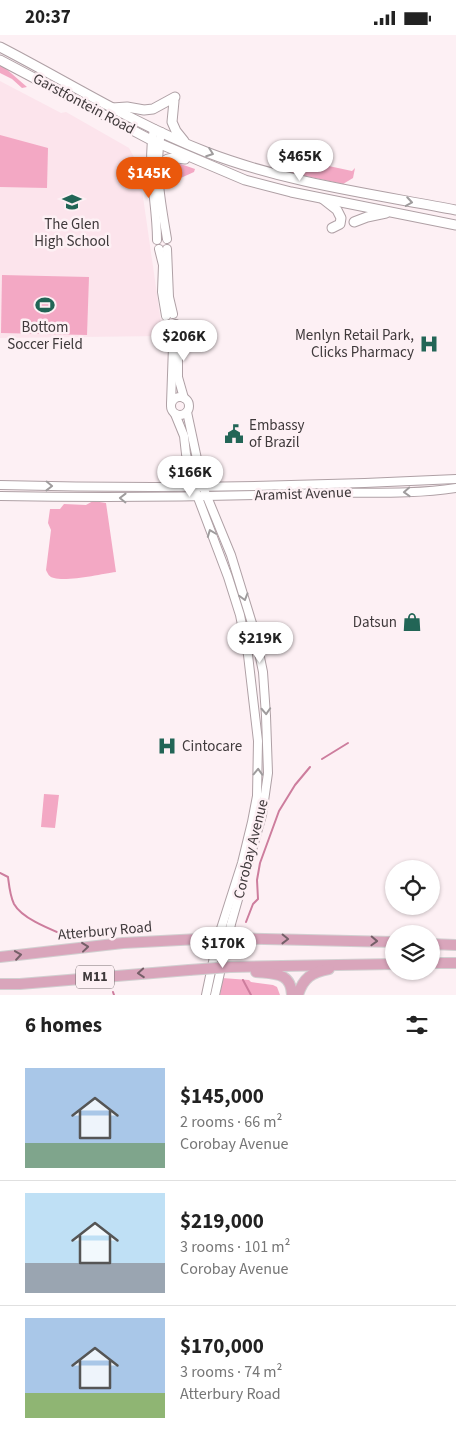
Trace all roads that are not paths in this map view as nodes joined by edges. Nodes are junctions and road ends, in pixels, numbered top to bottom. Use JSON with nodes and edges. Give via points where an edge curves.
{"nodes":[{"id":1,"x":0,"y":47,"type":"edge"},
{"id":2,"x":0,"y":60,"type":"edge"},
{"id":3,"x":112,"y":108,"type":"junction"},
{"id":4,"x":157,"y":130,"type":"junction"},
{"id":5,"x":155,"y":142,"type":"junction"},
{"id":6,"x":186,"y":144,"type":"junction"},
{"id":7,"x":195,"y":160,"type":"junction"},
{"id":8,"x":158,"y":183,"type":"junction"},
{"id":9,"x":321,"y":198,"type":"junction"},
{"id":10,"x":456,"y":210,"type":"edge"},
{"id":11,"x":391,"y":212,"type":"junction"},
{"id":12,"x":354,"y":222,"type":"dead end"},
{"id":13,"x":456,"y":225,"type":"edge"},
{"id":14,"x":332,"y":228,"type":"dead end"},
{"id":15,"x":157,"y":239,"type":"junction"},
{"id":16,"x":167,"y":239,"type":"junction"},
{"id":17,"x":163,"y":249,"type":"junction"},
{"id":18,"x":169,"y":315,"type":"junction"},
{"id":19,"x":176,"y":325,"type":"junction"},
{"id":20,"x":167,"y":326,"type":"junction"},
{"id":21,"x":184,"y":398,"type":"junction"},
{"id":22,"x":171,"y":404,"type":"junction"},
{"id":23,"x":187,"y":412,"type":"junction"},
{"id":24,"x":176,"y":414,"type":"junction"},
{"id":25,"x":456,"y":479,"type":"edge"},
{"id":26,"x":0,"y":485,"type":"edge"},
{"id":27,"x":194,"y":487,"type":"junction"},
{"id":28,"x":204,"y":487,"type":"junction"},
{"id":29,"x":456,"y":488,"type":"edge"},
{"id":30,"x":440,"y":491,"type":"junction"},
{"id":31,"x":456,"y":495,"type":"edge"},
{"id":32,"x":0,"y":496,"type":"edge"},
{"id":33,"x":198,"y":497,"type":"junction"},
{"id":34,"x":207,"y":497,"type":"junction"},
{"id":35,"x":223,"y":938,"type":"junction"},
{"id":36,"x":385,"y":942,"type":"edge"},
{"id":37,"x":440,"y":944,"type":"edge"},
{"id":38,"x":453,"y":944,"type":"edge"},
{"id":39,"x":0,"y":957,"type":"edge"},
{"id":40,"x":440,"y":963,"type":"edge"},
{"id":41,"x":456,"y":963,"type":"edge"},
{"id":42,"x":357,"y":964,"type":"junction"},
{"id":43,"x":385,"y":964,"type":"edge"},
{"id":44,"x":230,"y":967,"type":"junction"},
{"id":45,"x":0,"y":984,"type":"edge"},
{"id":46,"x":206,"y":995,"type":"edge"},
{"id":47,"x":215,"y":995,"type":"edge"},
{"id":48,"x":292,"y":995,"type":"edge"},
{"id":49,"x":298,"y":995,"type":"edge"}],
"edges":[{"from":1,"to":3,"type":"main road","name":"Garstfontein Road"},
{"from":2,"to":5,"type":"main road","name":"Garstfontein Road"},
{"from":3,"to":4,"type":"main road","name":"Garstfontein Road"},
{"from":3,"to":6,"type":"main road","via":[[153,109],[174,99],[172,122]]},
{"from":4,"to":5,"type":"street","name":"Corobay Avenue"},
{"from":4,"to":6,"type":"main road","name":"Garstfontein Road"},
{"from":5,"to":7,"type":"main road","name":"Garstfontein Road"},
{"from":5,"to":8,"type":"street","name":"Corobay Avenue"},
{"from":5,"to":15,"type":"street","name":"Corobay Avenue","via":[[151,166]]},
{"from":6,"to":10,"type":"main road","name":"Garstfontein Road","one_way":true,"via":[[298,181]]},
{"from":7,"to":8,"type":"main road","via":[[166,159],[161,165]]},
{"from":7,"to":9,"type":"main road","name":"Garstfontein Road","via":[[245,180]]},
{"from":8,"to":16,"type":"street","name":"Corobay Avenue"},
{"from":9,"to":11,"type":"main road","name":"Garstfontein Road"},
{"from":9,"to":14,"type":"main road","via":[[341,218],[340,224]]},
{"from":11,"to":12,"type":"main road"},
{"from":11,"to":13,"type":"main road","name":"Garstfontein Road"},
{"from":15,"to":16,"type":"street"},
{"from":15,"to":17,"type":"street","name":"Corobay Avenue","via":[[156,246]]},
{"from":16,"to":17,"type":"street","name":"Corobay Avenue","via":[[169,245]]},
{"from":17,"to":18,"type":"street","name":"Corobay Avenue"},
{"from":18,"to":19,"type":"street","name":"Corobay Avenue","via":[[178,319]]},
{"from":18,"to":20,"type":"street","name":"Corobay Avenue","via":[[164,321]]},
{"from":19,"to":20,"type":"street"},
{"from":19,"to":21,"type":"street","name":"Corobay Avenue","via":[[178,377]]},
{"from":20,"to":22,"type":"street","name":"Corobay Avenue","via":[[173,346]]},
{"from":21,"to":22,"type":"street","via":[[176,398]]},
{"from":21,"to":23,"type":"street","name":"Corobay Avenue","via":[[189,404]]},
{"from":22,"to":24,"type":"street","name":"Corobay Avenue","via":[[172,412]]},
{"from":23,"to":24,"type":"street"},
{"from":23,"to":28,"type":"street","name":"Corobay Avenue"},
{"from":24,"to":27,"type":"street","name":"Corobay Avenue","via":[[184,436]]},
{"from":25,"to":28,"type":"street","name":"Aramist Avenue"},
{"from":26,"to":27,"type":"street","name":"Aramist Avenue","one_way":true},
{"from":27,"to":28,"type":"street","name":"Aramist Avenue"},
{"from":27,"to":33,"type":"street","name":"Corobay Avenue"},
{"from":28,"to":34,"type":"street","name":"Corobay Avenue"},
{"from":29,"to":30,"type":"street","name":"Aramist Avenue"},
{"from":30,"to":31,"type":"street"},
{"from":30,"to":34,"type":"street","name":"Aramist Avenue","one_way":true},
{"from":33,"to":32,"type":"street","name":"Aramist Avenue","one_way":true},
{"from":33,"to":34,"type":"street","name":"Aramist Avenue"},
{"from":35,"to":33,"type":"street","name":"Corobay Avenue","one_way":true,"via":[[257,796],[258,741],[240,615]]},
{"from":34,"to":35,"type":"street","name":"Corobay Avenue","one_way":true,"via":[[233,561],[255,633],[266,716],[268,773],[262,815]]},
{"from":35,"to":36,"type":"main road","name":"Atterbury Road","number":"M11","one_way":true},
{"from":39,"to":35,"type":"main road","name":"Atterbury Road","number":"M11","one_way":true,"via":[[122,943]]},
{"from":35,"to":46,"type":"street","name":"Corobay Avenue"},
{"from":35,"to":47,"type":"street","name":"Corobay Avenue"},
{"from":37,"to":38,"type":"main road"},
{"from":40,"to":41,"type":"main road"},
{"from":42,"to":43,"type":"main road","number":"M11"},
{"from":42,"to":44,"type":"main road","number":"M11"},
{"from":42,"to":49,"type":"main road","via":[[310,975],[301,985]]},
{"from":44,"to":45,"type":"main road","number":"M11","one_way":true,"bridge":true},
{"from":44,"to":48,"type":"main road","via":[[280,975],[290,983]]}]}
